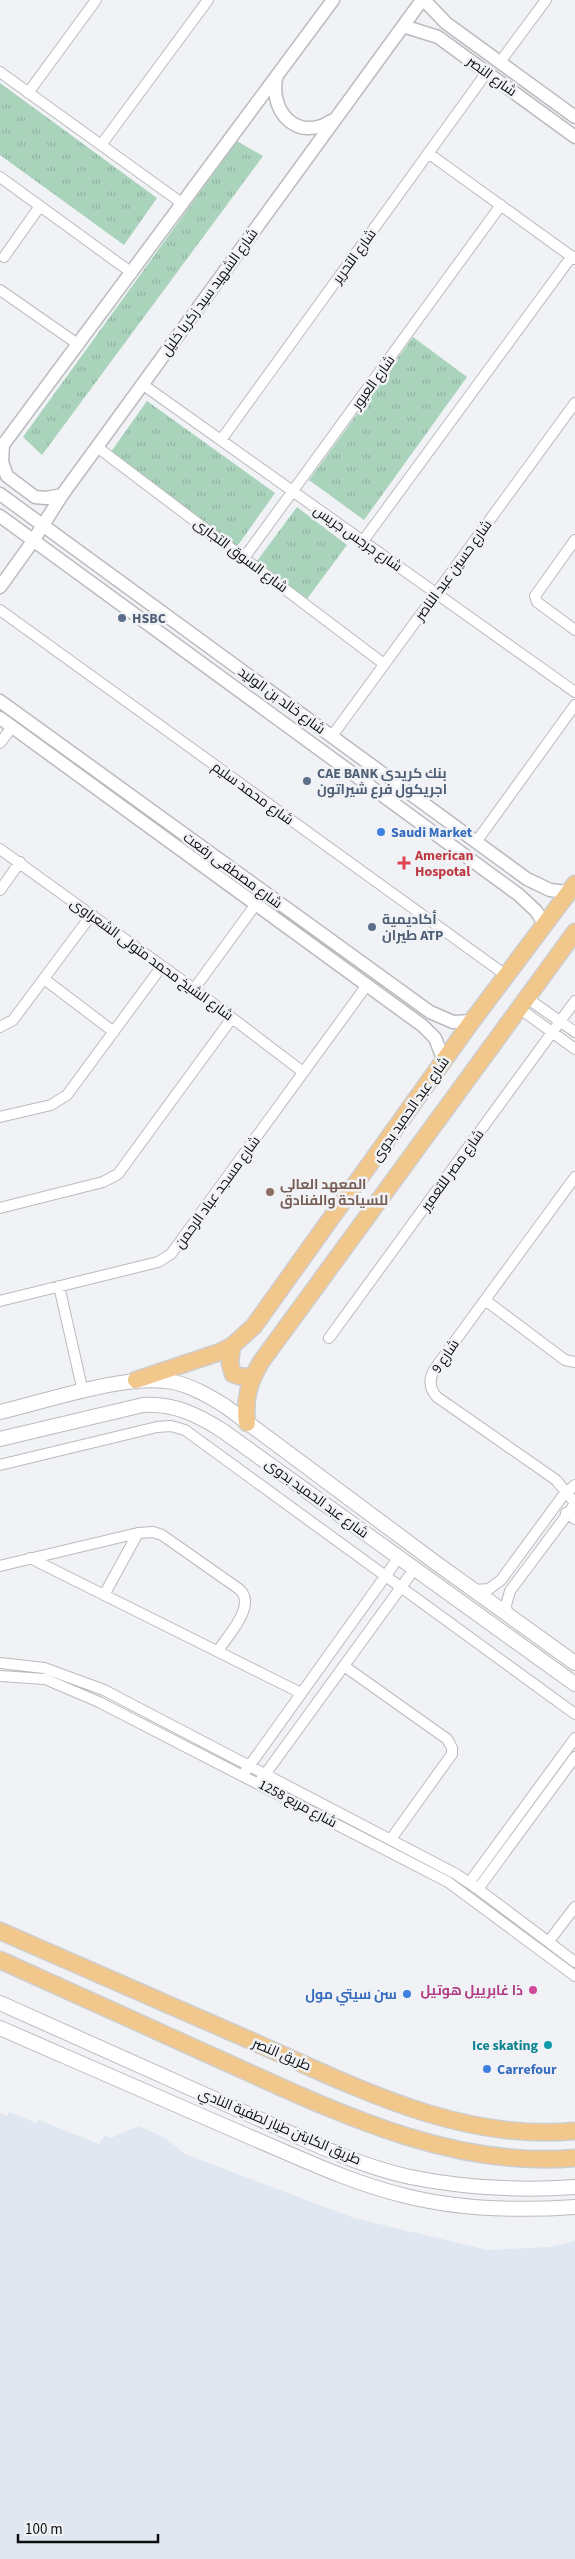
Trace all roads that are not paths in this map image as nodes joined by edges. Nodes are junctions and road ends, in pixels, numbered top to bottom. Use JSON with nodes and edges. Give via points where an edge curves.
{"nodes":[{"id":1,"x":96,"y":0,"type":"edge"},
{"id":2,"x":208,"y":0,"type":"edge"},
{"id":3,"x":333,"y":0,"type":"edge"},
{"id":4,"x":423,"y":0,"type":"edge"},
{"id":5,"x":546,"y":0,"type":"edge"},
{"id":6,"x":446,"y":23,"type":"junction"},
{"id":7,"x":403,"y":26,"type":"junction"},
{"id":8,"x":438,"y":37,"type":"junction"},
{"id":9,"x":500,"y":62,"type":"junction"},
{"id":10,"x":0,"y":72,"type":"edge"},
{"id":11,"x":487,"y":72,"type":"junction"},
{"id":12,"x":276,"y":79,"type":"junction"},
{"id":13,"x":28,"y":93,"type":"junction"},
{"id":14,"x":575,"y":118,"type":"edge"},
{"id":15,"x":333,"y":120,"type":"junction"},
{"id":16,"x":575,"y":137,"type":"edge"},
{"id":17,"x":101,"y":145,"type":"junction"},
{"id":18,"x":428,"y":153,"type":"junction"},
{"id":19,"x":0,"y":176,"type":"edge"},
{"id":20,"x":183,"y":204,"type":"junction"},
{"id":21,"x":501,"y":205,"type":"junction"},
{"id":22,"x":40,"y":206,"type":"junction"},
{"id":23,"x":4,"y":257,"type":"dead end"},
{"id":24,"x":573,"y":258,"type":"edge"},
{"id":25,"x":132,"y":273,"type":"junction"},
{"id":26,"x":0,"y":290,"type":"edge"},
{"id":27,"x":79,"y":345,"type":"junction"},
{"id":28,"x":142,"y":384,"type":"junction"},
{"id":29,"x":575,"y":403,"type":"edge"},
{"id":30,"x":221,"y":440,"type":"junction"},
{"id":31,"x":1,"y":447,"type":"edge"},
{"id":32,"x":97,"y":447,"type":"junction"},
{"id":33,"x":293,"y":492,"type":"junction"},
{"id":34,"x":0,"y":494,"type":"edge"},
{"id":35,"x":62,"y":495,"type":"junction"},
{"id":36,"x":0,"y":516,"type":"edge"},
{"id":37,"x":43,"y":525,"type":"junction"},
{"id":38,"x":575,"y":540,"type":"edge"},
{"id":39,"x":34,"y":541,"type":"junction"},
{"id":40,"x":363,"y":542,"type":"junction"},
{"id":41,"x":244,"y":558,"type":"junction"},
{"id":42,"x":0,"y":587,"type":"edge"},
{"id":43,"x":436,"y":593,"type":"junction"},
{"id":44,"x":0,"y":610,"type":"edge"},
{"id":45,"x":575,"y":630,"type":"edge"},
{"id":46,"x":384,"y":664,"type":"junction"},
{"id":47,"x":575,"y":692,"type":"edge"},
{"id":48,"x":0,"y":701,"type":"edge"},
{"id":49,"x":575,"y":706,"type":"edge"},
{"id":50,"x":0,"y":718,"type":"edge"},
{"id":51,"x":12,"y":726,"type":"junction"},
{"id":52,"x":332,"y":736,"type":"junction"},
{"id":53,"x":0,"y":743,"type":"edge"},
{"id":54,"x":476,"y":842,"type":"junction"},
{"id":55,"x":0,"y":849,"type":"edge"},
{"id":56,"x":20,"y":862,"type":"junction"},
{"id":57,"x":542,"y":888,"type":"junction"},
{"id":58,"x":572,"y":888,"type":"edge"},
{"id":59,"x":0,"y":890,"type":"edge"},
{"id":60,"x":256,"y":904,"type":"junction"},
{"id":61,"x":531,"y":905,"type":"junction"},
{"id":62,"x":92,"y":914,"type":"junction"},
{"id":63,"x":545,"y":925,"type":"junction"},
{"id":64,"x":575,"y":932,"type":"edge"},
{"id":65,"x":162,"y":966,"type":"junction"},
{"id":66,"x":507,"y":976,"type":"junction"},
{"id":67,"x":44,"y":979,"type":"junction"},
{"id":68,"x":367,"y":985,"type":"junction"},
{"id":69,"x":194,"y":989,"type":"junction"},
{"id":70,"x":575,"y":1001,"type":"edge"},
{"id":71,"x":523,"y":1003,"type":"junction"},
{"id":72,"x":438,"y":1017,"type":"junction"},
{"id":73,"x":232,"y":1018,"type":"junction"},
{"id":74,"x":472,"y":1021,"type":"junction"},
{"id":75,"x":560,"y":1021,"type":"junction"},
{"id":76,"x":0,"y":1027,"type":"edge"},
{"id":77,"x":429,"y":1031,"type":"junction"},
{"id":78,"x":114,"y":1032,"type":"junction"},
{"id":79,"x":552,"y":1032,"type":"junction"},
{"id":80,"x":575,"y":1032,"type":"edge"},
{"id":81,"x":575,"y":1049,"type":"edge"},
{"id":82,"x":444,"y":1061,"type":"junction"},
{"id":83,"x":303,"y":1072,"type":"junction"},
{"id":84,"x":0,"y":1117,"type":"edge"},
{"id":85,"x":575,"y":1177,"type":"edge"},
{"id":86,"x":0,"y":1208,"type":"edge"},
{"id":87,"x":59,"y":1286,"type":"junction"},
{"id":88,"x":485,"y":1300,"type":"junction"},
{"id":89,"x":0,"y":1301,"type":"edge"},
{"id":90,"x":329,"y":1338,"type":"dead end"},
{"id":91,"x":232,"y":1346,"type":"junction"},
{"id":92,"x":575,"y":1352,"type":"edge"},
{"id":93,"x":572,"y":1362,"type":"edge"},
{"id":94,"x":253,"y":1376,"type":"junction"},
{"id":95,"x":136,"y":1380,"type":"junction"},
{"id":96,"x":83,"y":1392,"type":"junction"},
{"id":97,"x":0,"y":1412,"type":"edge"},
{"id":98,"x":247,"y":1423,"type":"junction"},
{"id":99,"x":0,"y":1439,"type":"edge"},
{"id":100,"x":0,"y":1466,"type":"edge"},
{"id":101,"x":571,"y":1488,"type":"edge"},
{"id":102,"x":575,"y":1504,"type":"edge"},
{"id":103,"x":571,"y":1516,"type":"edge"},
{"id":104,"x":138,"y":1532,"type":"junction"},
{"id":105,"x":30,"y":1558,"type":"junction"},
{"id":106,"x":399,"y":1558,"type":"junction"},
{"id":107,"x":0,"y":1566,"type":"edge"},
{"id":108,"x":414,"y":1568,"type":"junction"},
{"id":109,"x":386,"y":1576,"type":"junction"},
{"id":110,"x":401,"y":1586,"type":"junction"},
{"id":111,"x":474,"y":1590,"type":"junction"},
{"id":112,"x":104,"y":1595,"type":"junction"},
{"id":113,"x":507,"y":1614,"type":"junction"},
{"id":114,"x":218,"y":1651,"type":"junction"},
{"id":115,"x":0,"y":1663,"type":"edge"},
{"id":116,"x":575,"y":1663,"type":"edge"},
{"id":117,"x":344,"y":1666,"type":"junction"},
{"id":118,"x":0,"y":1676,"type":"edge"},
{"id":119,"x":575,"y":1684,"type":"edge"},
{"id":120,"x":104,"y":1690,"type":"junction"},
{"id":121,"x":300,"y":1693,"type":"junction"},
{"id":122,"x":99,"y":1702,"type":"junction"},
{"id":123,"x":575,"y":1714,"type":"edge"},
{"id":124,"x":575,"y":1738,"type":"edge"},
{"id":125,"x":575,"y":1758,"type":"edge"},
{"id":126,"x":246,"y":1771,"type":"junction"},
{"id":127,"x":262,"y":1778,"type":"junction"},
{"id":128,"x":391,"y":1839,"type":"junction"},
{"id":129,"x":414,"y":1858,"type":"junction"},
{"id":130,"x":469,"y":1883,"type":"junction"},
{"id":131,"x":478,"y":1889,"type":"junction"},
{"id":132,"x":575,"y":1906,"type":"edge"},
{"id":133,"x":0,"y":1931,"type":"edge"},
{"id":134,"x":549,"y":1941,"type":"junction"},
{"id":135,"x":0,"y":1960,"type":"edge"},
{"id":136,"x":575,"y":1962,"type":"edge"},
{"id":137,"x":575,"y":1976,"type":"edge"},
{"id":138,"x":0,"y":2003,"type":"edge"},
{"id":139,"x":0,"y":2028,"type":"edge"},
{"id":140,"x":575,"y":2131,"type":"edge"},
{"id":141,"x":575,"y":2158,"type":"edge"},
{"id":142,"x":575,"y":2187,"type":"edge"},
{"id":143,"x":575,"y":2207,"type":"edge"}],
"edges":[{"from":1,"to":13,"type":"street"},
{"from":2,"to":17,"type":"street"},
{"from":3,"to":12,"type":"street"},
{"from":4,"to":6,"type":"street","name":"شارع النصر"},
{"from":4,"to":7,"type":"street","name":"شارع الشهيد سيد زكريا خليل"},
{"from":5,"to":9,"type":"street"},
{"from":6,"to":8,"type":"street","via":[[437,27]]},
{"from":6,"to":9,"type":"street","name":"شارع النصر"},
{"from":7,"to":8,"type":"street","name":"شارع النصر"},
{"from":7,"to":15,"type":"street","name":"شارع الشهيد سيد زكريا خليل"},
{"from":8,"to":11,"type":"street","name":"شارع النصر"},
{"from":9,"to":14,"type":"street","name":"شارع النصر"},
{"from":10,"to":13,"type":"street"},
{"from":11,"to":16,"type":"street","name":"شارع النصر"},
{"from":11,"to":18,"type":"street","name":"شارع التحرير"},
{"from":12,"to":15,"type":"street","via":[[276,104],[292,124],[318,127]]},
{"from":12,"to":20,"type":"street"},
{"from":13,"to":17,"type":"street"},
{"from":15,"to":28,"type":"street","name":"شارع الشهيد سيد زكريا خليل"},
{"from":17,"to":20,"type":"street"},
{"from":18,"to":21,"type":"street"},
{"from":18,"to":30,"type":"street","name":"شارع التحرير"},
{"from":19,"to":22,"type":"street"},
{"from":20,"to":25,"type":"street"},
{"from":21,"to":24,"type":"street"},
{"from":21,"to":33,"type":"street","name":"شارع العبور"},
{"from":22,"to":23,"type":"street"},
{"from":22,"to":25,"type":"street"},
{"from":24,"to":40,"type":"street"},
{"from":25,"to":27,"type":"street"},
{"from":26,"to":27,"type":"street"},
{"from":27,"to":31,"type":"street"},
{"from":28,"to":30,"type":"street","name":"شارع جرجس جريس"},
{"from":28,"to":32,"type":"street","name":"شارع الشهيد سيد زكريا خليل"},
{"from":29,"to":43,"type":"street","name":"شارع حسين عبد الناصر"},
{"from":30,"to":33,"type":"street","name":"شارع جرجس جريس"},
{"from":31,"to":35,"type":"street","via":[[2,462],[8,476],[35,497]]},
{"from":32,"to":35,"type":"street","name":"شارع الشهيد سيد زكريا خليل"},
{"from":32,"to":41,"type":"street","name":"شارع السوق التجارى"},
{"from":33,"to":40,"type":"street","name":"شارع جرجس جريس"},
{"from":33,"to":41,"type":"street","name":"شارع العبور"},
{"from":34,"to":37,"type":"street","name":"شارع خالد بن الوليد"},
{"from":35,"to":37,"type":"street","name":"شارع الشهيد سيد زكريا خليل"},
{"from":36,"to":39,"type":"street","name":"شارع خالد بن الوليد"},
{"from":37,"to":39,"type":"street","name":"شارع الشهيد سيد زكريا خليل"},
{"from":37,"to":52,"type":"street","name":"شارع خالد بن الوليد"},
{"from":38,"to":45,"type":"street","via":[[535,596],[537,602]]},
{"from":39,"to":42,"type":"street","name":"شارع الشهيد سيد زكريا خليل"},
{"from":39,"to":61,"type":"street","name":"شارع خالد بن الوليد"},
{"from":40,"to":43,"type":"street","name":"شارع جرجس جريس"},
{"from":41,"to":46,"type":"street","name":"شارع السوق التجارى"},
{"from":43,"to":46,"type":"street","name":"شارع حسين عبد الناصر"},
{"from":43,"to":47,"type":"street","name":"شارع جرجس جريس"},
{"from":44,"to":66,"type":"street","name":"شارع محمد سليم"},
{"from":46,"to":52,"type":"street","name":"شارع حسين عبد الناصر"},
{"from":48,"to":72,"type":"street","name":"شارع مصطفى رفعت"},
{"from":49,"to":54,"type":"street"},
{"from":50,"to":51,"type":"street","name":"شارع مصطفى رفعت"},
{"from":51,"to":53,"type":"street"},
{"from":51,"to":60,"type":"street","name":"شارع مصطفى رفعت"},
{"from":52,"to":54,"type":"street","name":"شارع خالد بن الوليد"},
{"from":54,"to":57,"type":"street","name":"شارع خالد بن الوليد"},
{"from":55,"to":56,"type":"street","name":"شارع الشيخ محمد متولى الشعراوى"},
{"from":56,"to":59,"type":"street"},
{"from":56,"to":62,"type":"street","name":"شارع الشيخ محمد متولى الشعراوى"},
{"from":57,"to":58,"type":"street","name":"شارع خالد بن الوليد"},
{"from":57,"to":61,"type":"street"},
{"from":58,"to":63,"type":"main road","name":"شارع عبد الحميد بدوى"},
{"from":60,"to":68,"type":"street","name":"شارع مصطفى رفعت"},
{"from":60,"to":69,"type":"street"},
{"from":61,"to":63,"type":"street","name":"شارع خالد بن الوليد"},
{"from":62,"to":65,"type":"street","name":"شارع الشيخ محمد متولى الشعراوى"},
{"from":62,"to":67,"type":"street"},
{"from":63,"to":66,"type":"main road","name":"شارع عبد الحميد بدوى"},
{"from":64,"to":71,"type":"main road","name":"شارع عبد الحميد بدوى"},
{"from":65,"to":69,"type":"street","name":"شارع الشيخ محمد متولى الشعراوى"},
{"from":65,"to":78,"type":"street"},
{"from":66,"to":74,"type":"main road","name":"شارع عبد الحميد بدوى"},
{"from":67,"to":76,"type":"street","via":[[13,1020]]},
{"from":67,"to":78,"type":"street"},
{"from":68,"to":77,"type":"street","name":"شارع مصطفى رفعت"},
{"from":68,"to":83,"type":"street","name":"شارع مسجد عباد الرحمن"},
{"from":69,"to":73,"type":"street","name":"شارع الشيخ محمد متولى الشعراوى"},
{"from":70,"to":75,"type":"street","name":"شارع مصر للتعمير"},
{"from":71,"to":75,"type":"street"},
{"from":71,"to":79,"type":"street"},
{"from":71,"to":94,"type":"main road","name":"شارع عبد الحميد بدوى"},
{"from":72,"to":74,"type":"street","name":"شارع مصطفى رفعت","via":[[453,1022]]},
{"from":72,"to":77,"type":"street","via":[[438,1025]]},
{"from":73,"to":83,"type":"street","name":"شارع الشيخ محمد متولى الشعراوى"},
{"from":73,"to":86,"type":"street","via":[[118,1174],[102,1182]]},
{"from":74,"to":82,"type":"main road","name":"شارع عبد الحميد بدوى"},
{"from":75,"to":79,"type":"street","name":"شارع مصر للتعمير"},
{"from":75,"to":80,"type":"street"},
{"from":77,"to":82,"type":"street","name":"شارع مصطفى رفعت","via":[[439,1045]]},
{"from":78,"to":84,"type":"street","via":[[62,1099],[51,1105]]},
{"from":79,"to":81,"type":"street"},
{"from":79,"to":90,"type":"street","name":"شارع مصر للتعمير"},
{"from":82,"to":91,"type":"main road","name":"شارع عبد الحميد بدوى","via":[[264,1314]]},
{"from":83,"to":87,"type":"street","name":"شارع مسجد عباد الرحمن","via":[[170,1254],[158,1262]]},
{"from":85,"to":88,"type":"street","name":"شارع 9"},
{"from":87,"to":89,"type":"street","name":"شارع مسجد عباد الرحمن"},
{"from":87,"to":96,"type":"street"},
{"from":88,"to":93,"type":"street"},
{"from":88,"to":101,"type":"street","name":"شارع 9","via":[[434,1370],[431,1389],[441,1400]]},
{"from":91,"to":94,"type":"main road","via":[[230,1364],[233,1374],[242,1378]]},
{"from":91,"to":95,"type":"main road","name":"شارع عبد الحميد بدوى","via":[[195,1362]]},
{"from":92,"to":93,"type":"street"},
{"from":94,"to":98,"type":"main road","name":"شارع عبد الحميد بدوى","via":[[247,1395]]},
{"from":95,"to":96,"type":"main road","name":"شارع عبد الحميد بدوى"},
{"from":95,"to":98,"type":"main road","name":"شارع عبد الحميد بدوى","via":[[163,1381],[187,1387],[213,1398]]},
{"from":96,"to":97,"type":"main road","name":"شارع عبد الحميد بدوى"},
{"from":98,"to":111,"type":"main road","name":"شارع عبد الحميد بدوى"},
{"from":99,"to":106,"type":"main road","name":"شارع عبد الحميد بدوى","via":[[143,1405],[188,1410],[223,1431]]},
{"from":100,"to":109,"type":"street","via":[[157,1427],[178,1427]]},
{"from":101,"to":102,"type":"street","name":"شارع 9"},
{"from":101,"to":111,"type":"street","via":[[502,1580],[489,1589]]},
{"from":102,"to":103,"type":"street"},
{"from":103,"to":113,"type":"street","via":[[510,1591]]},
{"from":104,"to":105,"type":"street"},
{"from":104,"to":112,"type":"street"},
{"from":104,"to":114,"type":"street","via":[[162,1535],[245,1595],[243,1611]]},
{"from":105,"to":107,"type":"street"},
{"from":105,"to":112,"type":"street"},
{"from":106,"to":108,"type":"main road","name":"شارع عبد الحميد بدوى"},
{"from":106,"to":109,"type":"street"},
{"from":108,"to":110,"type":"street"},
{"from":108,"to":119,"type":"main road","name":"شارع عبد الحميد بدوى"},
{"from":109,"to":110,"type":"street"},
{"from":109,"to":121,"type":"street"},
{"from":110,"to":117,"type":"street"},
{"from":110,"to":123,"type":"street"},
{"from":111,"to":113,"type":"main road","name":"شارع عبد الحميد بدوى"},
{"from":112,"to":114,"type":"street"},
{"from":113,"to":116,"type":"main road","name":"شارع عبد الحميد بدوى"},
{"from":114,"to":121,"type":"street"},
{"from":115,"to":120,"type":"street","name":"شارع مربع 1258","via":[[44,1668]]},
{"from":117,"to":127,"type":"street"},
{"from":117,"to":128,"type":"street","via":[[448,1739],[452,1748],[452,1754]]},
{"from":118,"to":122,"type":"street","name":"شارع مربع 1258","via":[[45,1679]]},
{"from":120,"to":122,"type":"street"},
{"from":120,"to":126,"type":"street","name":"شارع مربع 1258"},
{"from":121,"to":126,"type":"street"},
{"from":122,"to":126,"type":"street","name":"شارع مربع 1258"},
{"from":124,"to":130,"type":"street"},
{"from":125,"to":131,"type":"street"},
{"from":126,"to":127,"type":"street","name":"شارع مربع 1258"},
{"from":127,"to":128,"type":"street","name":"شارع مربع 1258"},
{"from":127,"to":129,"type":"street","name":"شارع مربع 1258"},
{"from":128,"to":129,"type":"street","name":"شارع مربع 1258"},
{"from":129,"to":130,"type":"street","name":"شارع مربع 1258"},
{"from":129,"to":137,"type":"street","name":"شارع مربع 1258"},
{"from":130,"to":131,"type":"street","name":"شارع مربع 1258"},
{"from":131,"to":134,"type":"street","name":"شارع مربع 1258"},
{"from":132,"to":134,"type":"street"},
{"from":133,"to":140,"type":"main road","name":"طريق النصر","via":[[400,2105],[467,2125],[538,2133]]},
{"from":134,"to":136,"type":"street","name":"شارع مربع 1258"},
{"from":135,"to":141,"type":"main road","via":[[386,2130],[470,2152],[513,2158]]},
{"from":138,"to":142,"type":"main road","name":"طريق الكابتن طيار لطفية النادي","via":[[323,2147],[380,2169],[478,2187],[536,2190]]},
{"from":139,"to":143,"type":"main road","name":"طريق الكابتن طيار لطفية النادي","via":[[160,2100],[372,2186],[473,2207],[513,2210]]}]}
